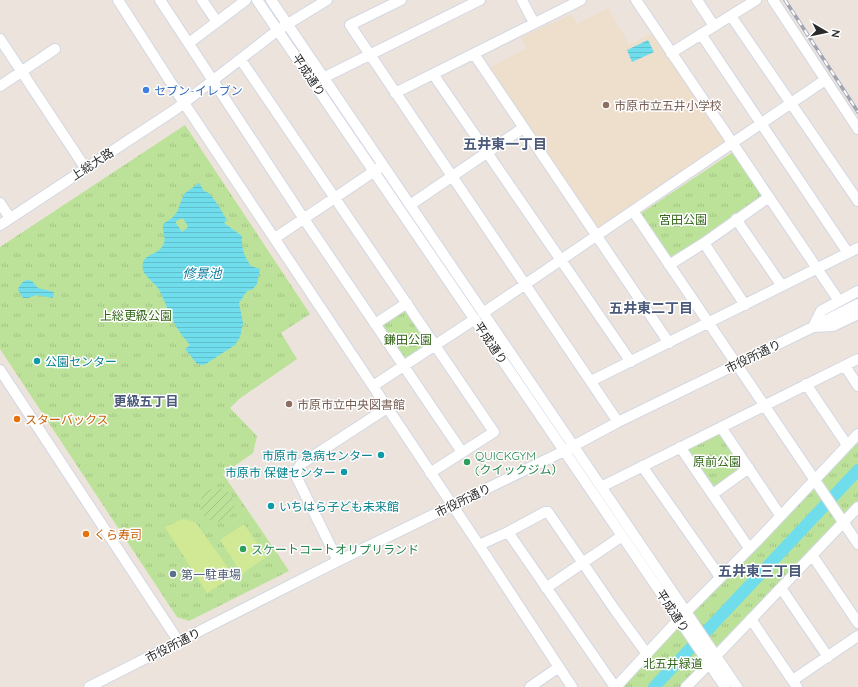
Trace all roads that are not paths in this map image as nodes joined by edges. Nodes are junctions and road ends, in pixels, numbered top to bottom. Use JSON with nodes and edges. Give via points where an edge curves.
{"nodes":[{"id":1,"x":118,"y":0,"type":"edge"},
{"id":2,"x":160,"y":0,"type":"edge"},
{"id":3,"x":202,"y":0,"type":"edge"},
{"id":4,"x":246,"y":0,"type":"edge"},
{"id":5,"x":257,"y":0,"type":"edge"},
{"id":6,"x":271,"y":0,"type":"edge"},
{"id":7,"x":327,"y":0,"type":"edge"},
{"id":8,"x":402,"y":0,"type":"edge"},
{"id":9,"x":480,"y":0,"type":"edge"},
{"id":10,"x":522,"y":0,"type":"edge"},
{"id":11,"x":581,"y":0,"type":"edge"},
{"id":12,"x":636,"y":0,"type":"edge"},
{"id":13,"x":697,"y":0,"type":"edge"},
{"id":14,"x":756,"y":0,"type":"edge"},
{"id":15,"x":773,"y":0,"type":"edge"},
{"id":16,"x":730,"y":16,"type":"junction"},
{"id":17,"x":217,"y":22,"type":"junction"},
{"id":18,"x":291,"y":22,"type":"junction"},
{"id":19,"x":534,"y":23,"type":"junction"},
{"id":20,"x":714,"y":26,"type":"junction"},
{"id":21,"x":278,"y":30,"type":"junction"},
{"id":22,"x":701,"y":34,"type":"junction"},
{"id":23,"x":0,"y":39,"type":"edge"},
{"id":24,"x":189,"y":43,"type":"junction"},
{"id":25,"x":54,"y":49,"type":"dead end"},
{"id":26,"x":671,"y":53,"type":"junction"},
{"id":27,"x":474,"y":54,"type":"junction"},
{"id":28,"x":369,"y":56,"type":"junction"},
{"id":29,"x":241,"y":60,"type":"junction"},
{"id":30,"x":22,"y":71,"type":"junction"},
{"id":31,"x":433,"y":74,"type":"junction"},
{"id":32,"x":323,"y":78,"type":"junction"},
{"id":33,"x":826,"y":80,"type":"junction"},
{"id":34,"x":212,"y":81,"type":"junction"},
{"id":35,"x":0,"y":86,"type":"edge"},
{"id":36,"x":395,"y":93,"type":"junction"},
{"id":37,"x":184,"y":103,"type":"junction"},
{"id":38,"x":791,"y":103,"type":"junction"},
{"id":39,"x":762,"y":123,"type":"junction"},
{"id":40,"x":523,"y":128,"type":"junction"},
{"id":41,"x":858,"y":129,"type":"edge"},
{"id":42,"x":732,"y":143,"type":"junction"},
{"id":43,"x":488,"y":152,"type":"junction"},
{"id":44,"x":378,"y":168,"type":"junction"},
{"id":45,"x":86,"y":169,"type":"junction"},
{"id":46,"x":451,"y":177,"type":"junction"},
{"id":47,"x":769,"y":197,"type":"junction"},
{"id":48,"x":335,"y":198,"type":"junction"},
{"id":49,"x":858,"y":201,"type":"edge"},
{"id":50,"x":0,"y":203,"type":"edge"},
{"id":51,"x":410,"y":205,"type":"junction"},
{"id":52,"x":632,"y":211,"type":"junction"},
{"id":53,"x":10,"y":218,"type":"junction"},
{"id":54,"x":304,"y":219,"type":"junction"},
{"id":55,"x":736,"y":219,"type":"junction"},
{"id":56,"x":0,"y":225,"type":"edge"},
{"id":57,"x":597,"y":236,"type":"junction"},
{"id":58,"x":275,"y":238,"type":"junction"},
{"id":59,"x":704,"y":243,"type":"junction"},
{"id":60,"x":858,"y":248,"type":"edge"},
{"id":61,"x":848,"y":253,"type":"junction"},
{"id":62,"x":560,"y":260,"type":"junction"},
{"id":63,"x":668,"y":265,"type":"junction"},
{"id":64,"x":817,"y":268,"type":"junction"},
{"id":65,"x":525,"y":284,"type":"junction"},
{"id":66,"x":782,"y":286,"type":"junction"},
{"id":67,"x":858,"y":291,"type":"edge"},
{"id":68,"x":839,"y":301,"type":"junction"},
{"id":69,"x":407,"y":303,"type":"junction"},
{"id":70,"x":858,"y":304,"type":"edge"},
{"id":71,"x":745,"y":305,"type":"junction"},
{"id":72,"x":858,"y":314,"type":"edge"},
{"id":73,"x":479,"y":316,"type":"junction"},
{"id":74,"x":708,"y":323,"type":"junction"},
{"id":75,"x":375,"y":324,"type":"junction"},
{"id":76,"x":813,"y":327,"type":"junction"},
{"id":77,"x":668,"y":343,"type":"junction"},
{"id":78,"x":436,"y":345,"type":"junction"},
{"id":79,"x":858,"y":358,"type":"edge"},
{"id":80,"x":631,"y":362,"type":"junction"},
{"id":81,"x":736,"y":364,"type":"junction"},
{"id":82,"x":845,"y":366,"type":"junction"},
{"id":83,"x":403,"y":367,"type":"junction"},
{"id":84,"x":0,"y":370,"type":"edge"},
{"id":85,"x":591,"y":381,"type":"junction"},
{"id":86,"x":806,"y":384,"type":"junction"},
{"id":87,"x":373,"y":386,"type":"junction"},
{"id":88,"x":858,"y":386,"type":"edge"},
{"id":89,"x":764,"y":406,"type":"junction"},
{"id":90,"x":387,"y":408,"type":"junction"},
{"id":91,"x":618,"y":422,"type":"junction"},
{"id":92,"x":721,"y":427,"type":"junction"},
{"id":93,"x":858,"y":434,"type":"edge"},
{"id":94,"x":847,"y":445,"type":"junction"},
{"id":95,"x":574,"y":446,"type":"junction"},
{"id":96,"x":680,"y":447,"type":"junction"},
{"id":97,"x":564,"y":451,"type":"junction"},
{"id":98,"x":462,"y":452,"type":"junction"},
{"id":99,"x":642,"y":466,"type":"junction"},
{"id":100,"x":749,"y":468,"type":"junction"},
{"id":101,"x":430,"y":473,"type":"junction"},
{"id":102,"x":816,"y":481,"type":"junction"},
{"id":103,"x":601,"y":486,"type":"junction"},
{"id":104,"x":713,"y":494,"type":"junction"},
{"id":105,"x":452,"y":505,"type":"junction"},
{"id":106,"x":858,"y":506,"type":"edge"},
{"id":107,"x":780,"y":515,"type":"junction"},
{"id":108,"x":842,"y":520,"type":"junction"},
{"id":109,"x":508,"y":532,"type":"junction"},
{"id":110,"x":622,"y":536,"type":"junction"},
{"id":111,"x":479,"y":544,"type":"junction"},
{"id":112,"x":858,"y":544,"type":"edge"},
{"id":113,"x":749,"y":548,"type":"junction"},
{"id":114,"x":812,"y":555,"type":"junction"},
{"id":115,"x":338,"y":561,"type":"junction"},
{"id":116,"x":583,"y":562,"type":"junction"},
{"id":117,"x":720,"y":577,"type":"junction"},
{"id":118,"x":546,"y":588,"type":"junction"},
{"id":119,"x":781,"y":588,"type":"junction"},
{"id":120,"x":689,"y":615,"type":"junction"},
{"id":121,"x":751,"y":619,"type":"junction"},
{"id":122,"x":681,"y":623,"type":"junction"},
{"id":123,"x":858,"y":623,"type":"edge"},
{"id":124,"x":858,"y":636,"type":"edge"},
{"id":125,"x":179,"y":642,"type":"junction"},
{"id":126,"x":647,"y":654,"type":"junction"},
{"id":127,"x":710,"y":656,"type":"junction"},
{"id":128,"x":828,"y":657,"type":"junction"},
{"id":129,"x":559,"y":667,"type":"junction"},
{"id":130,"x":795,"y":684,"type":"edge"},
{"id":131,"x":89,"y":687,"type":"edge"},
{"id":132,"x":530,"y":687,"type":"edge"},
{"id":133,"x":572,"y":687,"type":"edge"},
{"id":134,"x":615,"y":687,"type":"edge"},
{"id":135,"x":686,"y":687,"type":"edge"},
{"id":136,"x":725,"y":687,"type":"edge"},
{"id":137,"x":737,"y":687,"type":"edge"}],
"edges":[{"from":1,"to":37,"type":"street"},
{"from":2,"to":24,"type":"street"},
{"from":3,"to":17,"type":"street"},
{"from":4,"to":17,"type":"street"},
{"from":5,"to":21,"type":"street","name":"平成通り"},
{"from":6,"to":18,"type":"street","name":"平成通り"},
{"from":7,"to":18,"type":"street","name":"上総大路"},
{"from":8,"to":28,"type":"street","via":[[350,26]]},
{"from":9,"to":28,"type":"street"},
{"from":10,"to":19,"type":"street"},
{"from":11,"to":19,"type":"street"},
{"from":12,"to":26,"type":"street"},
{"from":13,"to":20,"type":"street"},
{"from":14,"to":16,"type":"street"},
{"from":15,"to":33,"type":"street"},
{"from":16,"to":20,"type":"street"},
{"from":16,"to":38,"type":"street"},
{"from":17,"to":24,"type":"street"},
{"from":18,"to":21,"type":"street","name":"上総大路"},
{"from":18,"to":32,"type":"street","name":"平成通り"},
{"from":19,"to":27,"type":"street"},
{"from":20,"to":22,"type":"street"},
{"from":21,"to":29,"type":"street","name":"上総大路"},
{"from":21,"to":44,"type":"street","name":"平成通り"},
{"from":22,"to":26,"type":"street"},
{"from":22,"to":39,"type":"street"},
{"from":23,"to":30,"type":"street"},
{"from":24,"to":34,"type":"street"},
{"from":25,"to":30,"type":"street"},
{"from":26,"to":42,"type":"street"},
{"from":27,"to":31,"type":"street"},
{"from":27,"to":40,"type":"street"},
{"from":28,"to":32,"type":"street"},
{"from":28,"to":36,"type":"street"},
{"from":29,"to":34,"type":"street","name":"上総大路"},
{"from":29,"to":48,"type":"street"},
{"from":30,"to":35,"type":"street"},
{"from":30,"to":45,"type":"street"},
{"from":31,"to":36,"type":"street"},
{"from":31,"to":43,"type":"street"},
{"from":32,"to":44,"type":"street","name":"平成通り"},
{"from":33,"to":38,"type":"street"},
{"from":33,"to":41,"type":"street"},
{"from":34,"to":37,"type":"street","name":"上総大路"},
{"from":34,"to":54,"type":"street"},
{"from":36,"to":46,"type":"street"},
{"from":37,"to":45,"type":"street","name":"上総大路"},
{"from":37,"to":58,"type":"street"},
{"from":38,"to":39,"type":"street"},
{"from":38,"to":49,"type":"street"},
{"from":39,"to":42,"type":"street"},
{"from":39,"to":61,"type":"street"},
{"from":40,"to":43,"type":"street"},
{"from":40,"to":57,"type":"street"},
{"from":42,"to":47,"type":"street"},
{"from":42,"to":52,"type":"street"},
{"from":43,"to":46,"type":"street"},
{"from":43,"to":62,"type":"street"},
{"from":44,"to":48,"type":"street"},
{"from":44,"to":51,"type":"street","name":"平成通り"},
{"from":44,"to":73,"type":"street","name":"平成通り"},
{"from":45,"to":53,"type":"street","name":"上総大路"},
{"from":46,"to":51,"type":"street"},
{"from":46,"to":65,"type":"street"},
{"from":47,"to":55,"type":"street"},
{"from":47,"to":64,"type":"street"},
{"from":48,"to":54,"type":"street"},
{"from":48,"to":69,"type":"street"},
{"from":50,"to":53,"type":"street"},
{"from":51,"to":73,"type":"street","name":"平成通り"},
{"from":52,"to":57,"type":"street"},
{"from":52,"to":63,"type":"street"},
{"from":53,"to":56,"type":"street","name":"上総大路"},
{"from":54,"to":58,"type":"street"},
{"from":54,"to":75,"type":"street"},
{"from":55,"to":59,"type":"street"},
{"from":55,"to":66,"type":"street"},
{"from":57,"to":62,"type":"street"},
{"from":57,"to":77,"type":"street"},
{"from":58,"to":87,"type":"street"},
{"from":59,"to":63,"type":"street"},
{"from":59,"to":71,"type":"street"},
{"from":60,"to":61,"type":"street"},
{"from":61,"to":64,"type":"street"},
{"from":62,"to":65,"type":"street"},
{"from":62,"to":80,"type":"street"},
{"from":63,"to":74,"type":"street"},
{"from":64,"to":66,"type":"street"},
{"from":64,"to":68,"type":"street"},
{"from":65,"to":73,"type":"street"},
{"from":65,"to":85,"type":"street"},
{"from":66,"to":71,"type":"street"},
{"from":67,"to":68,"type":"street"},
{"from":68,"to":76,"type":"street","via":[[821,311]]},
{"from":69,"to":75,"type":"street"},
{"from":69,"to":78,"type":"street"},
{"from":70,"to":76,"type":"street","name":"市役所通り"},
{"from":71,"to":74,"type":"street"},
{"from":72,"to":76,"type":"street","via":[[833,326]]},
{"from":73,"to":78,"type":"street"},
{"from":73,"to":95,"type":"street","name":"平成通り"},
{"from":73,"to":97,"type":"street","name":"平成通り"},
{"from":74,"to":77,"type":"street"},
{"from":74,"to":81,"type":"street"},
{"from":75,"to":83,"type":"street"},
{"from":76,"to":81,"type":"street","name":"市役所通り"},
{"from":77,"to":80,"type":"street"},
{"from":78,"to":83,"type":"street"},
{"from":78,"to":98,"type":"street","via":[[494,432]]},
{"from":79,"to":82,"type":"street"},
{"from":80,"to":85,"type":"street"},
{"from":81,"to":89,"type":"street"},
{"from":81,"to":91,"type":"street","name":"市役所通り"},
{"from":82,"to":86,"type":"street"},
{"from":82,"to":88,"type":"street"},
{"from":83,"to":87,"type":"street"},
{"from":83,"to":98,"type":"street"},
{"from":84,"to":125,"type":"street"},
{"from":85,"to":91,"type":"street"},
{"from":86,"to":89,"type":"street"},
{"from":86,"to":94,"type":"street"},
{"from":87,"to":90,"type":"street"},
{"from":89,"to":92,"type":"street"},
{"from":89,"to":102,"type":"street"},
{"from":90,"to":101,"type":"street"},
{"from":90,"to":115,"type":"street","via":[[301,464],[296,472]]},
{"from":91,"to":95,"type":"street","name":"市役所通り"},
{"from":92,"to":96,"type":"street"},
{"from":92,"to":100,"type":"street"},
{"from":93,"to":94,"type":"street"},
{"from":94,"to":102,"type":"street"},
{"from":95,"to":97,"type":"street","name":"市役所通り"},
{"from":95,"to":103,"type":"street","name":"平成通り"},
{"from":96,"to":99,"type":"street"},
{"from":96,"to":104,"type":"street"},
{"from":97,"to":105,"type":"street","name":"市役所通り"},
{"from":97,"to":110,"type":"street","name":"平成通り"},
{"from":98,"to":101,"type":"street"},
{"from":99,"to":103,"type":"street"},
{"from":99,"to":117,"type":"street"},
{"from":100,"to":104,"type":"street"},
{"from":100,"to":107,"type":"street"},
{"from":101,"to":105,"type":"street"},
{"from":102,"to":107,"type":"street"},
{"from":102,"to":108,"type":"street"},
{"from":103,"to":120,"type":"street","name":"平成通り"},
{"from":104,"to":113,"type":"street"},
{"from":105,"to":111,"type":"street"},
{"from":105,"to":115,"type":"street","name":"市役所通り"},
{"from":106,"to":108,"type":"street"},
{"from":107,"to":113,"type":"street"},
{"from":108,"to":112,"type":"street"},
{"from":108,"to":114,"type":"street"},
{"from":109,"to":111,"type":"street"},
{"from":109,"to":116,"type":"street","via":[[548,512]]},
{"from":109,"to":118,"type":"street"},
{"from":110,"to":116,"type":"street"},
{"from":110,"to":122,"type":"street","name":"平成通り"},
{"from":111,"to":129,"type":"street"},
{"from":113,"to":117,"type":"street"},
{"from":114,"to":119,"type":"street"},
{"from":114,"to":123,"type":"street"},
{"from":115,"to":125,"type":"street","name":"市役所通り"},
{"from":116,"to":118,"type":"street"},
{"from":116,"to":126,"type":"street"},
{"from":117,"to":120,"type":"street"},
{"from":118,"to":134,"type":"street"},
{"from":119,"to":121,"type":"street"},
{"from":119,"to":128,"type":"street"},
{"from":120,"to":122,"type":"street"},
{"from":120,"to":127,"type":"street","name":"平成通り"},
{"from":121,"to":127,"type":"street"},
{"from":121,"to":130,"type":"street"},
{"from":122,"to":126,"type":"street"},
{"from":122,"to":127,"type":"street","name":"平成通り"},
{"from":124,"to":128,"type":"street"},
{"from":125,"to":131,"type":"street","name":"市役所通り"},
{"from":126,"to":134,"type":"street"},
{"from":127,"to":135,"type":"street"},
{"from":127,"to":136,"type":"street","name":"平成通り"},
{"from":127,"to":137,"type":"street","name":"平成通り"},
{"from":128,"to":130,"type":"street"},
{"from":129,"to":132,"type":"street"},
{"from":129,"to":133,"type":"street"}]}
